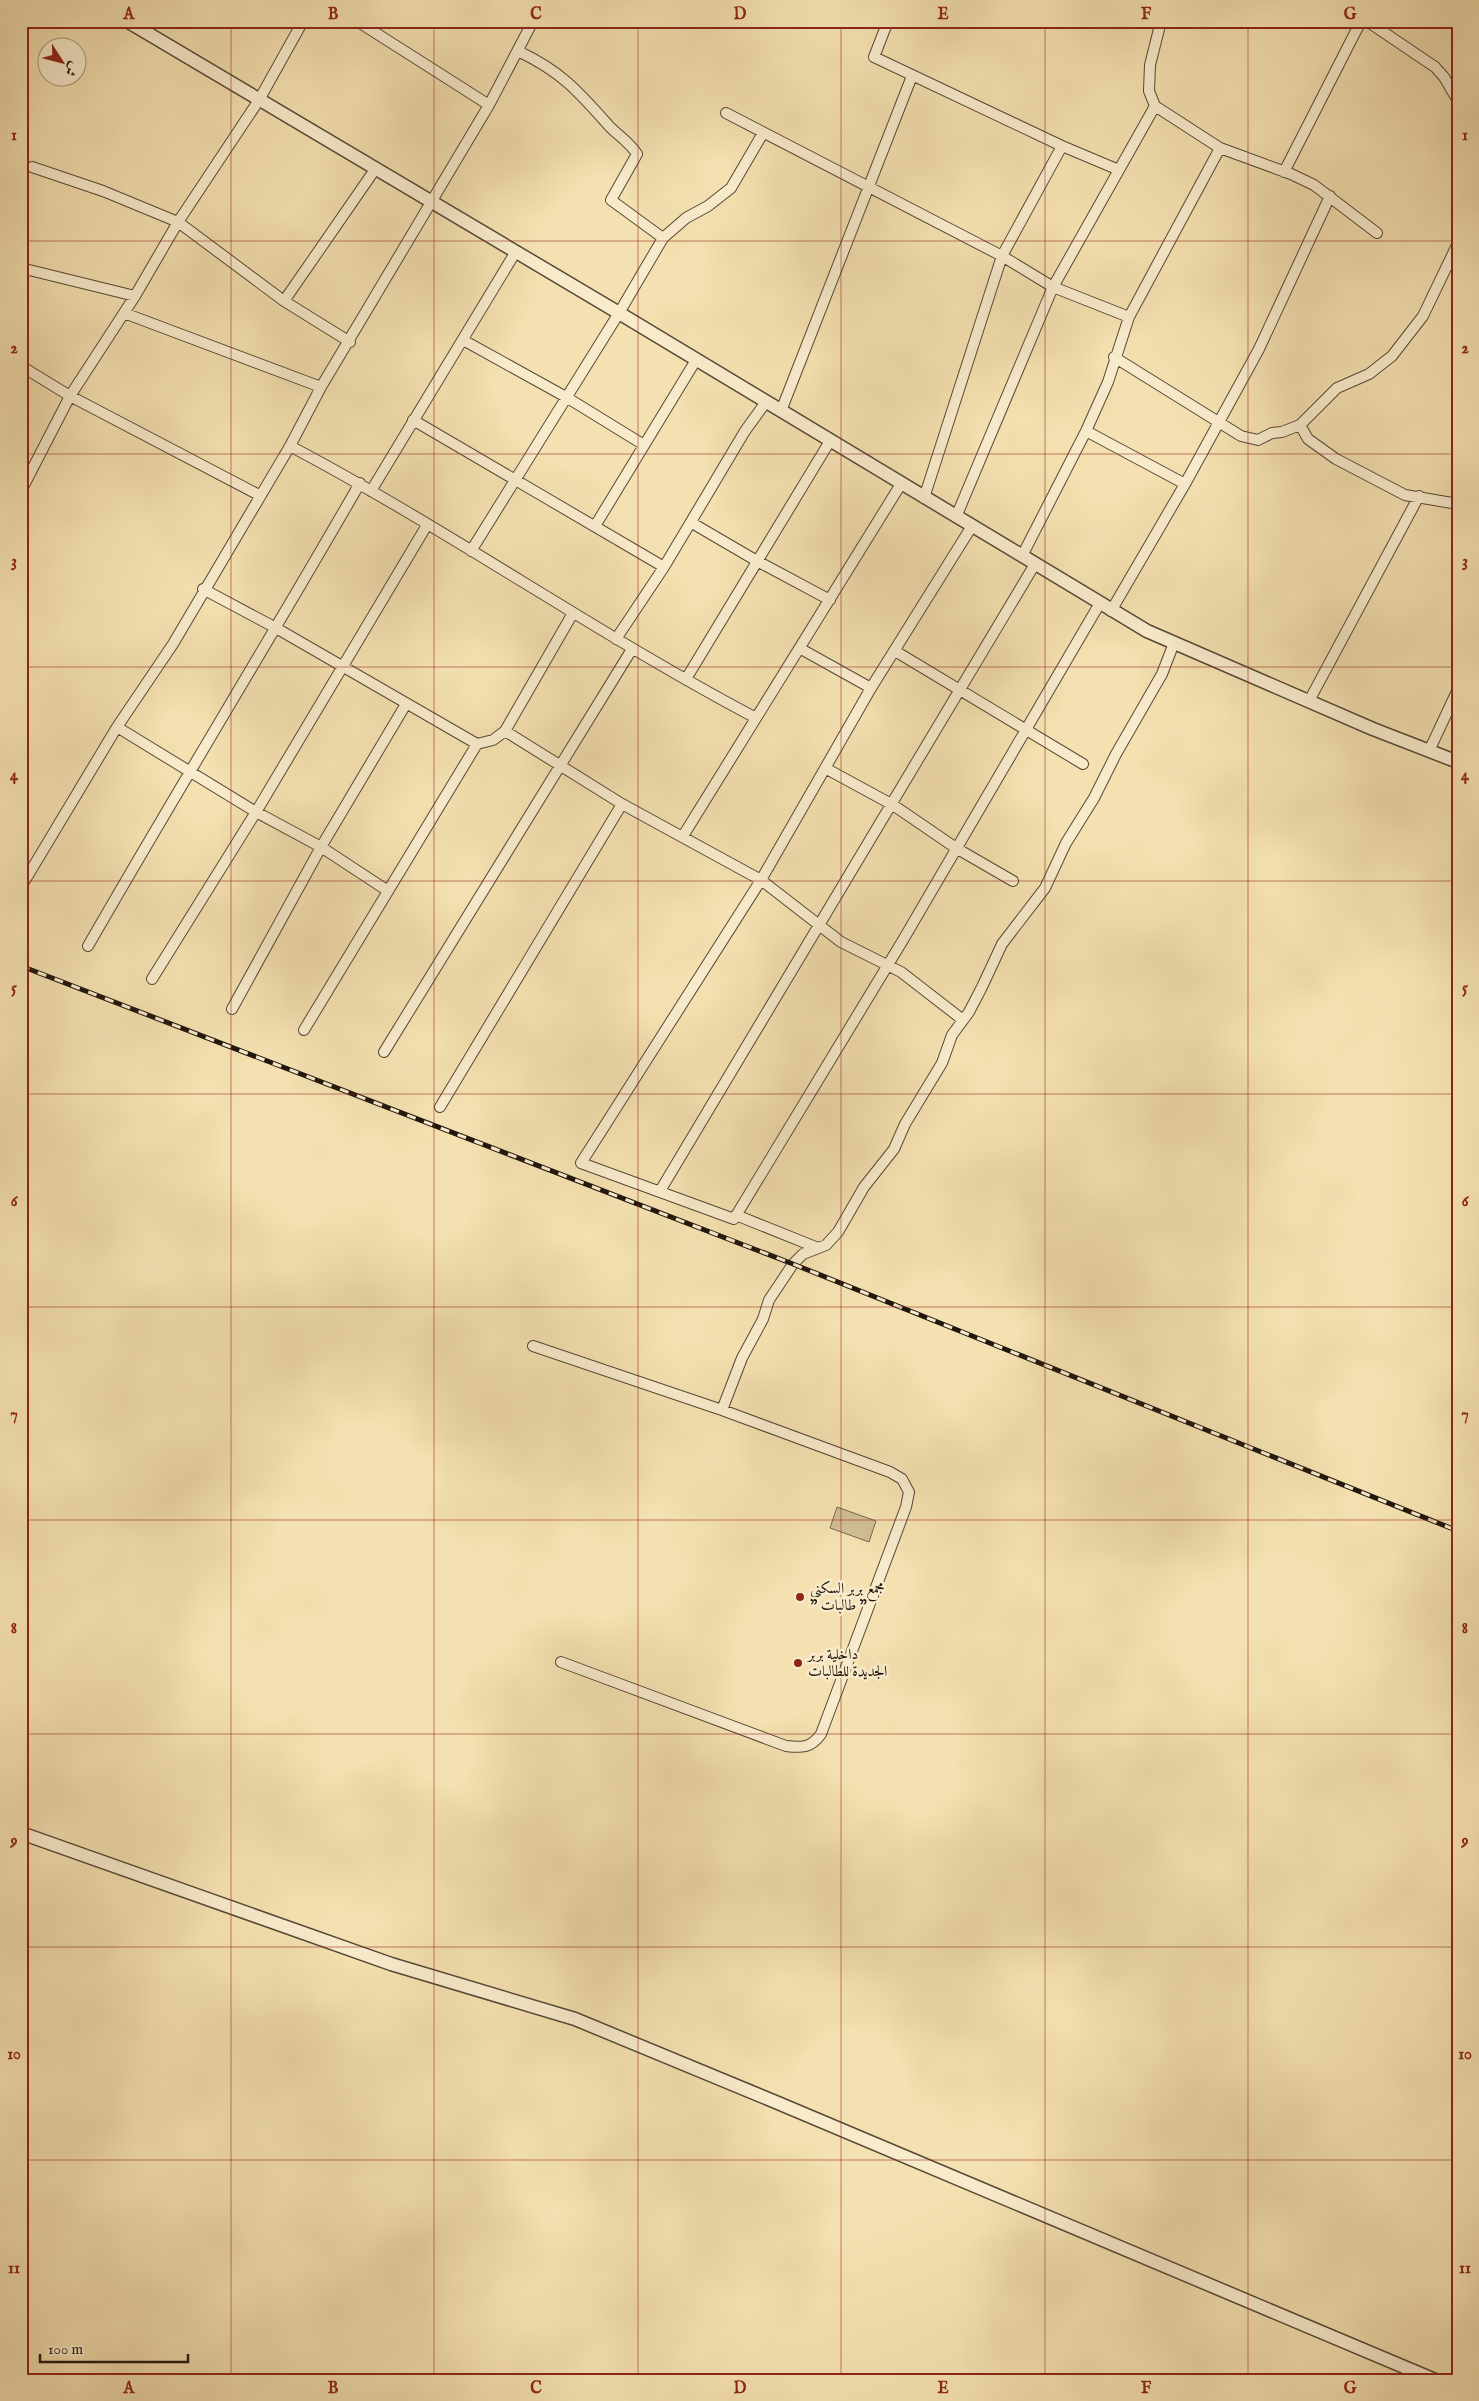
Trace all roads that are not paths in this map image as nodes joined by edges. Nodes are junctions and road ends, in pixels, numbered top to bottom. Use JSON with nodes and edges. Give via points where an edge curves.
{"nodes":[{"id":1,"x":127,"y":21,"type":"edge"},
{"id":2,"x":304,"y":21,"type":"edge"},
{"id":3,"x":357,"y":21,"type":"edge"},
{"id":4,"x":534,"y":21,"type":"edge"},
{"id":5,"x":888,"y":21,"type":"edge"},
{"id":6,"x":1360,"y":21,"type":"edge"},
{"id":7,"x":1368,"y":21,"type":"edge"},
{"id":8,"x":1158,"y":23,"type":"edge"},
{"id":9,"x":518,"y":51,"type":"junction"},
{"id":10,"x":912,"y":76,"type":"junction"},
{"id":11,"x":259,"y":100,"type":"junction"},
{"id":12,"x":1458,"y":101,"type":"edge"},
{"id":13,"x":489,"y":106,"type":"junction"},
{"id":14,"x":1155,"y":106,"type":"junction"},
{"id":15,"x":726,"y":113,"type":"dead end"},
{"id":16,"x":763,"y":133,"type":"junction"},
{"id":17,"x":1062,"y":146,"type":"junction"},
{"id":18,"x":1220,"y":148,"type":"junction"},
{"id":19,"x":32,"y":167,"type":"dead end"},
{"id":20,"x":376,"y":168,"type":"junction"},
{"id":21,"x":1119,"y":170,"type":"junction"},
{"id":22,"x":1284,"y":172,"type":"junction"},
{"id":23,"x":870,"y":188,"type":"junction"},
{"id":24,"x":1330,"y":196,"type":"junction"},
{"id":25,"x":432,"y":203,"type":"junction"},
{"id":26,"x":178,"y":222,"type":"junction"},
{"id":27,"x":1377,"y":233,"type":"dead end"},
{"id":28,"x":663,"y":238,"type":"junction"},
{"id":29,"x":1458,"y":243,"type":"edge"},
{"id":30,"x":516,"y":253,"type":"junction"},
{"id":31,"x":1002,"y":256,"type":"junction"},
{"id":32,"x":21,"y":268,"type":"edge"},
{"id":33,"x":1053,"y":287,"type":"junction"},
{"id":34,"x":134,"y":296,"type":"junction"},
{"id":35,"x":284,"y":301,"type":"junction"},
{"id":36,"x":124,"y":313,"type":"junction"},
{"id":37,"x":619,"y":313,"type":"junction"},
{"id":38,"x":1129,"y":317,"type":"junction"},
{"id":39,"x":463,"y":340,"type":"junction"},
{"id":40,"x":350,"y":342,"type":"junction"},
{"id":41,"x":1114,"y":357,"type":"junction"},
{"id":42,"x":696,"y":360,"type":"junction"},
{"id":43,"x":21,"y":366,"type":"edge"},
{"id":44,"x":322,"y":387,"type":"junction"},
{"id":45,"x":70,"y":396,"type":"junction"},
{"id":46,"x":566,"y":397,"type":"junction"},
{"id":47,"x":766,"y":402,"type":"junction"},
{"id":48,"x":781,"y":411,"type":"junction"},
{"id":49,"x":413,"y":420,"type":"junction"},
{"id":50,"x":1218,"y":420,"type":"junction"},
{"id":51,"x":1300,"y":425,"type":"junction"},
{"id":52,"x":1086,"y":431,"type":"junction"},
{"id":53,"x":830,"y":441,"type":"junction"},
{"id":54,"x":644,"y":445,"type":"junction"},
{"id":55,"x":290,"y":446,"type":"junction"},
{"id":56,"x":514,"y":480,"type":"junction"},
{"id":57,"x":360,"y":483,"type":"junction"},
{"id":58,"x":901,"y":484,"type":"junction"},
{"id":59,"x":1185,"y":484,"type":"junction"},
{"id":60,"x":371,"y":490,"type":"junction"},
{"id":61,"x":21,"y":491,"type":"edge"},
{"id":62,"x":260,"y":495,"type":"junction"},
{"id":63,"x":1419,"y":496,"type":"junction"},
{"id":64,"x":924,"y":498,"type":"junction"},
{"id":65,"x":1458,"y":504,"type":"edge"},
{"id":66,"x":956,"y":516,"type":"junction"},
{"id":67,"x":692,"y":523,"type":"junction"},
{"id":68,"x":427,"y":526,"type":"junction"},
{"id":69,"x":595,"y":526,"type":"junction"},
{"id":70,"x":972,"y":526,"type":"junction"},
{"id":71,"x":471,"y":551,"type":"junction"},
{"id":72,"x":1022,"y":556,"type":"junction"},
{"id":73,"x":757,"y":561,"type":"junction"},
{"id":74,"x":1035,"y":564,"type":"junction"},
{"id":75,"x":664,"y":567,"type":"junction"},
{"id":76,"x":203,"y":589,"type":"junction"},
{"id":77,"x":830,"y":600,"type":"junction"},
{"id":78,"x":1100,"y":603,"type":"junction"},
{"id":79,"x":1111,"y":611,"type":"junction"},
{"id":80,"x":572,"y":613,"type":"junction"},
{"id":81,"x":276,"y":628,"type":"junction"},
{"id":82,"x":616,"y":639,"type":"junction"},
{"id":83,"x":1174,"y":643,"type":"junction"},
{"id":84,"x":632,"y":649,"type":"junction"},
{"id":85,"x":801,"y":649,"type":"junction"},
{"id":86,"x":896,"y":651,"type":"junction"},
{"id":87,"x":342,"y":666,"type":"junction"},
{"id":88,"x":686,"y":679,"type":"junction"},
{"id":89,"x":871,"y":688,"type":"junction"},
{"id":90,"x":961,"y":690,"type":"junction"},
{"id":91,"x":1458,"y":690,"type":"edge"},
{"id":92,"x":1310,"y":702,"type":"junction"},
{"id":93,"x":406,"y":704,"type":"junction"},
{"id":94,"x":756,"y":718,"type":"junction"},
{"id":95,"x":117,"y":727,"type":"junction"},
{"id":96,"x":1025,"y":730,"type":"junction"},
{"id":97,"x":505,"y":732,"type":"junction"},
{"id":98,"x":477,"y":744,"type":"junction"},
{"id":99,"x":1429,"y":751,"type":"junction"},
{"id":100,"x":1458,"y":762,"type":"edge"},
{"id":101,"x":561,"y":764,"type":"junction"},
{"id":102,"x":1083,"y":764,"type":"dead end"},
{"id":103,"x":825,"y":768,"type":"junction"},
{"id":104,"x":190,"y":770,"type":"junction"},
{"id":105,"x":622,"y":804,"type":"junction"},
{"id":106,"x":893,"y":805,"type":"junction"},
{"id":107,"x":256,"y":812,"type":"junction"},
{"id":108,"x":683,"y":836,"type":"junction"},
{"id":109,"x":321,"y":847,"type":"junction"},
{"id":110,"x":956,"y":848,"type":"junction"},
{"id":111,"x":761,"y":880,"type":"junction"},
{"id":112,"x":1013,"y":881,"type":"dead end"},
{"id":113,"x":21,"y":887,"type":"edge"},
{"id":114,"x":388,"y":891,"type":"junction"},
{"id":115,"x":820,"y":926,"type":"junction"},
{"id":116,"x":88,"y":946,"type":"dead end"},
{"id":117,"x":888,"y":965,"type":"junction"},
{"id":118,"x":152,"y":979,"type":"dead end"},
{"id":119,"x":232,"y":1009,"type":"dead end"},
{"id":120,"x":963,"y":1020,"type":"junction"},
{"id":121,"x":304,"y":1030,"type":"dead end"},
{"id":122,"x":384,"y":1052,"type":"dead end"},
{"id":123,"x":440,"y":1107,"type":"dead end"},
{"id":124,"x":660,"y":1191,"type":"junction"},
{"id":125,"x":736,"y":1215,"type":"junction"},
{"id":126,"x":818,"y":1248,"type":"junction"},
{"id":127,"x":533,"y":1346,"type":"dead end"},
{"id":128,"x":722,"y":1410,"type":"junction"},
{"id":129,"x":561,"y":1662,"type":"dead end"},
{"id":130,"x":21,"y":1833,"type":"edge"},
{"id":131,"x":1435,"y":2380,"type":"edge"}],
"edges":[{"from":1,"to":11,"type":"street"},
{"from":2,"to":11,"type":"street"},
{"from":3,"to":13,"type":"street"},
{"from":4,"to":9,"type":"street"},
{"from":5,"to":10,"type":"street","via":[[874,57]]},
{"from":6,"to":22,"type":"street"},
{"from":7,"to":12,"type":"street","via":[[1435,67]]},
{"from":8,"to":14,"type":"street","via":[[1150,65],[1150,92]]},
{"from":9,"to":13,"type":"street"},
{"from":9,"to":28,"type":"street","via":[[544,63],[565,78],[632,146],[637,154],[611,200]]},
{"from":10,"to":17,"type":"street"},
{"from":10,"to":23,"type":"street"},
{"from":11,"to":20,"type":"street"},
{"from":11,"to":26,"type":"street"},
{"from":13,"to":25,"type":"street"},
{"from":14,"to":18,"type":"street"},
{"from":14,"to":21,"type":"street"},
{"from":15,"to":16,"type":"street"},
{"from":16,"to":23,"type":"street"},
{"from":16,"to":28,"type":"street","via":[[730,188]]},
{"from":17,"to":21,"type":"street"},
{"from":17,"to":31,"type":"street"},
{"from":18,"to":22,"type":"street"},
{"from":18,"to":38,"type":"street"},
{"from":19,"to":26,"type":"street"},
{"from":20,"to":25,"type":"street"},
{"from":20,"to":35,"type":"street"},
{"from":21,"to":33,"type":"street"},
{"from":22,"to":24,"type":"street","via":[[1314,184]]},
{"from":23,"to":31,"type":"street"},
{"from":23,"to":48,"type":"street"},
{"from":24,"to":27,"type":"street"},
{"from":24,"to":50,"type":"street","via":[[1259,349]]},
{"from":25,"to":30,"type":"street"},
{"from":25,"to":40,"type":"street"},
{"from":26,"to":34,"type":"street"},
{"from":26,"to":35,"type":"street"},
{"from":28,"to":37,"type":"street"},
{"from":29,"to":51,"type":"street","via":[[1423,316],[1392,356],[1369,374],[1337,388]]},
{"from":30,"to":37,"type":"street"},
{"from":30,"to":39,"type":"street"},
{"from":31,"to":33,"type":"street"},
{"from":31,"to":64,"type":"street"},
{"from":32,"to":34,"type":"street"},
{"from":33,"to":38,"type":"street"},
{"from":33,"to":66,"type":"street"},
{"from":34,"to":36,"type":"street"},
{"from":35,"to":40,"type":"street"},
{"from":36,"to":44,"type":"street"},
{"from":36,"to":45,"type":"street"},
{"from":37,"to":42,"type":"street"},
{"from":37,"to":46,"type":"street"},
{"from":38,"to":41,"type":"street"},
{"from":39,"to":46,"type":"street"},
{"from":39,"to":49,"type":"street"},
{"from":40,"to":44,"type":"street"},
{"from":41,"to":50,"type":"street"},
{"from":41,"to":52,"type":"street","via":[[1108,382]]},
{"from":42,"to":47,"type":"street"},
{"from":42,"to":54,"type":"street"},
{"from":43,"to":45,"type":"street"},
{"from":44,"to":55,"type":"street"},
{"from":45,"to":61,"type":"street"},
{"from":45,"to":62,"type":"street"},
{"from":46,"to":54,"type":"street"},
{"from":46,"to":56,"type":"street"},
{"from":47,"to":48,"type":"street"},
{"from":47,"to":67,"type":"street","via":[[745,431]]},
{"from":48,"to":53,"type":"street"},
{"from":49,"to":56,"type":"street"},
{"from":49,"to":60,"type":"street"},
{"from":50,"to":51,"type":"street","via":[[1241,436],[1258,440]]},
{"from":50,"to":59,"type":"street"},
{"from":51,"to":63,"type":"street","via":[[1308,439],[1336,459],[1405,494]]},
{"from":52,"to":59,"type":"street"},
{"from":52,"to":72,"type":"street"},
{"from":53,"to":58,"type":"street"},
{"from":53,"to":73,"type":"street"},
{"from":54,"to":69,"type":"street"},
{"from":55,"to":57,"type":"street"},
{"from":55,"to":62,"type":"street"},
{"from":56,"to":69,"type":"street"},
{"from":56,"to":71,"type":"street"},
{"from":57,"to":60,"type":"street"},
{"from":57,"to":81,"type":"street"},
{"from":58,"to":64,"type":"street"},
{"from":58,"to":77,"type":"street"},
{"from":59,"to":79,"type":"street"},
{"from":60,"to":68,"type":"street"},
{"from":62,"to":76,"type":"street"},
{"from":63,"to":65,"type":"street"},
{"from":63,"to":92,"type":"street"},
{"from":64,"to":66,"type":"street"},
{"from":66,"to":70,"type":"street"},
{"from":67,"to":73,"type":"street"},
{"from":67,"to":75,"type":"street"},
{"from":68,"to":71,"type":"street"},
{"from":68,"to":87,"type":"street"},
{"from":69,"to":75,"type":"street"},
{"from":70,"to":72,"type":"street"},
{"from":70,"to":86,"type":"street"},
{"from":71,"to":80,"type":"street"},
{"from":72,"to":74,"type":"street"},
{"from":73,"to":77,"type":"street"},
{"from":73,"to":88,"type":"street"},
{"from":74,"to":78,"type":"street"},
{"from":74,"to":90,"type":"street"},
{"from":75,"to":82,"type":"street"},
{"from":76,"to":81,"type":"street"},
{"from":76,"to":95,"type":"street","via":[[173,644]]},
{"from":77,"to":85,"type":"street"},
{"from":78,"to":79,"type":"street"},
{"from":78,"to":96,"type":"street"},
{"from":79,"to":83,"type":"street"},
{"from":80,"to":82,"type":"street"},
{"from":80,"to":97,"type":"street"},
{"from":81,"to":87,"type":"street"},
{"from":81,"to":104,"type":"street"},
{"from":82,"to":84,"type":"street"},
{"from":83,"to":92,"type":"street"},
{"from":83,"to":120,"type":"street","via":[[1162,674],[1066,843],[1045,888],[1002,944]]},
{"from":84,"to":88,"type":"street"},
{"from":84,"to":101,"type":"street"},
{"from":85,"to":89,"type":"street"},
{"from":85,"to":94,"type":"street"},
{"from":86,"to":89,"type":"street"},
{"from":86,"to":90,"type":"street"},
{"from":87,"to":93,"type":"street"},
{"from":87,"to":107,"type":"street"},
{"from":88,"to":94,"type":"street"},
{"from":89,"to":103,"type":"street"},
{"from":90,"to":96,"type":"street"},
{"from":90,"to":106,"type":"street"},
{"from":91,"to":99,"type":"street"},
{"from":92,"to":99,"type":"street"},
{"from":93,"to":98,"type":"street"},
{"from":93,"to":109,"type":"street"},
{"from":94,"to":108,"type":"street"},
{"from":95,"to":104,"type":"street"},
{"from":95,"to":113,"type":"street"},
{"from":96,"to":102,"type":"street"},
{"from":96,"to":110,"type":"street"},
{"from":97,"to":98,"type":"street","via":[[493,740]]},
{"from":97,"to":101,"type":"street"},
{"from":98,"to":114,"type":"street"},
{"from":99,"to":100,"type":"street"},
{"from":101,"to":105,"type":"street"},
{"from":101,"to":122,"type":"street"},
{"from":103,"to":106,"type":"street"},
{"from":103,"to":111,"type":"street"},
{"from":104,"to":107,"type":"street"},
{"from":104,"to":116,"type":"street"},
{"from":105,"to":108,"type":"street"},
{"from":105,"to":123,"type":"street"},
{"from":106,"to":110,"type":"street"},
{"from":106,"to":115,"type":"street"},
{"from":107,"to":109,"type":"street"},
{"from":107,"to":118,"type":"street"},
{"from":108,"to":111,"type":"street"},
{"from":109,"to":114,"type":"street"},
{"from":109,"to":119,"type":"street"},
{"from":110,"to":112,"type":"street"},
{"from":110,"to":117,"type":"street"},
{"from":111,"to":115,"type":"street"},
{"from":111,"to":124,"type":"street","via":[[581,1164]]},
{"from":114,"to":121,"type":"street"},
{"from":115,"to":117,"type":"street","via":[[841,942]]},
{"from":115,"to":124,"type":"street"},
{"from":117,"to":120,"type":"street"},
{"from":117,"to":125,"type":"street"},
{"from":120,"to":126,"type":"street","via":[[952,1035],[942,1063],[905,1124],[894,1149],[864,1187],[838,1232],[826,1245]]},
{"from":124,"to":125,"type":"street","via":[[734,1219]]},
{"from":125,"to":126,"type":"street"},
{"from":126,"to":128,"type":"street","via":[[803,1254],[793,1264],[769,1300]]},
{"from":127,"to":128,"type":"street"},
{"from":128,"to":129,"type":"street","via":[[890,1472],[902,1479],[909,1492],[867,1617],[821,1734],[815,1743],[803,1748],[786,1746]]},
{"from":130,"to":131,"type":"street","via":[[391,1964],[575,2019]]}]}
